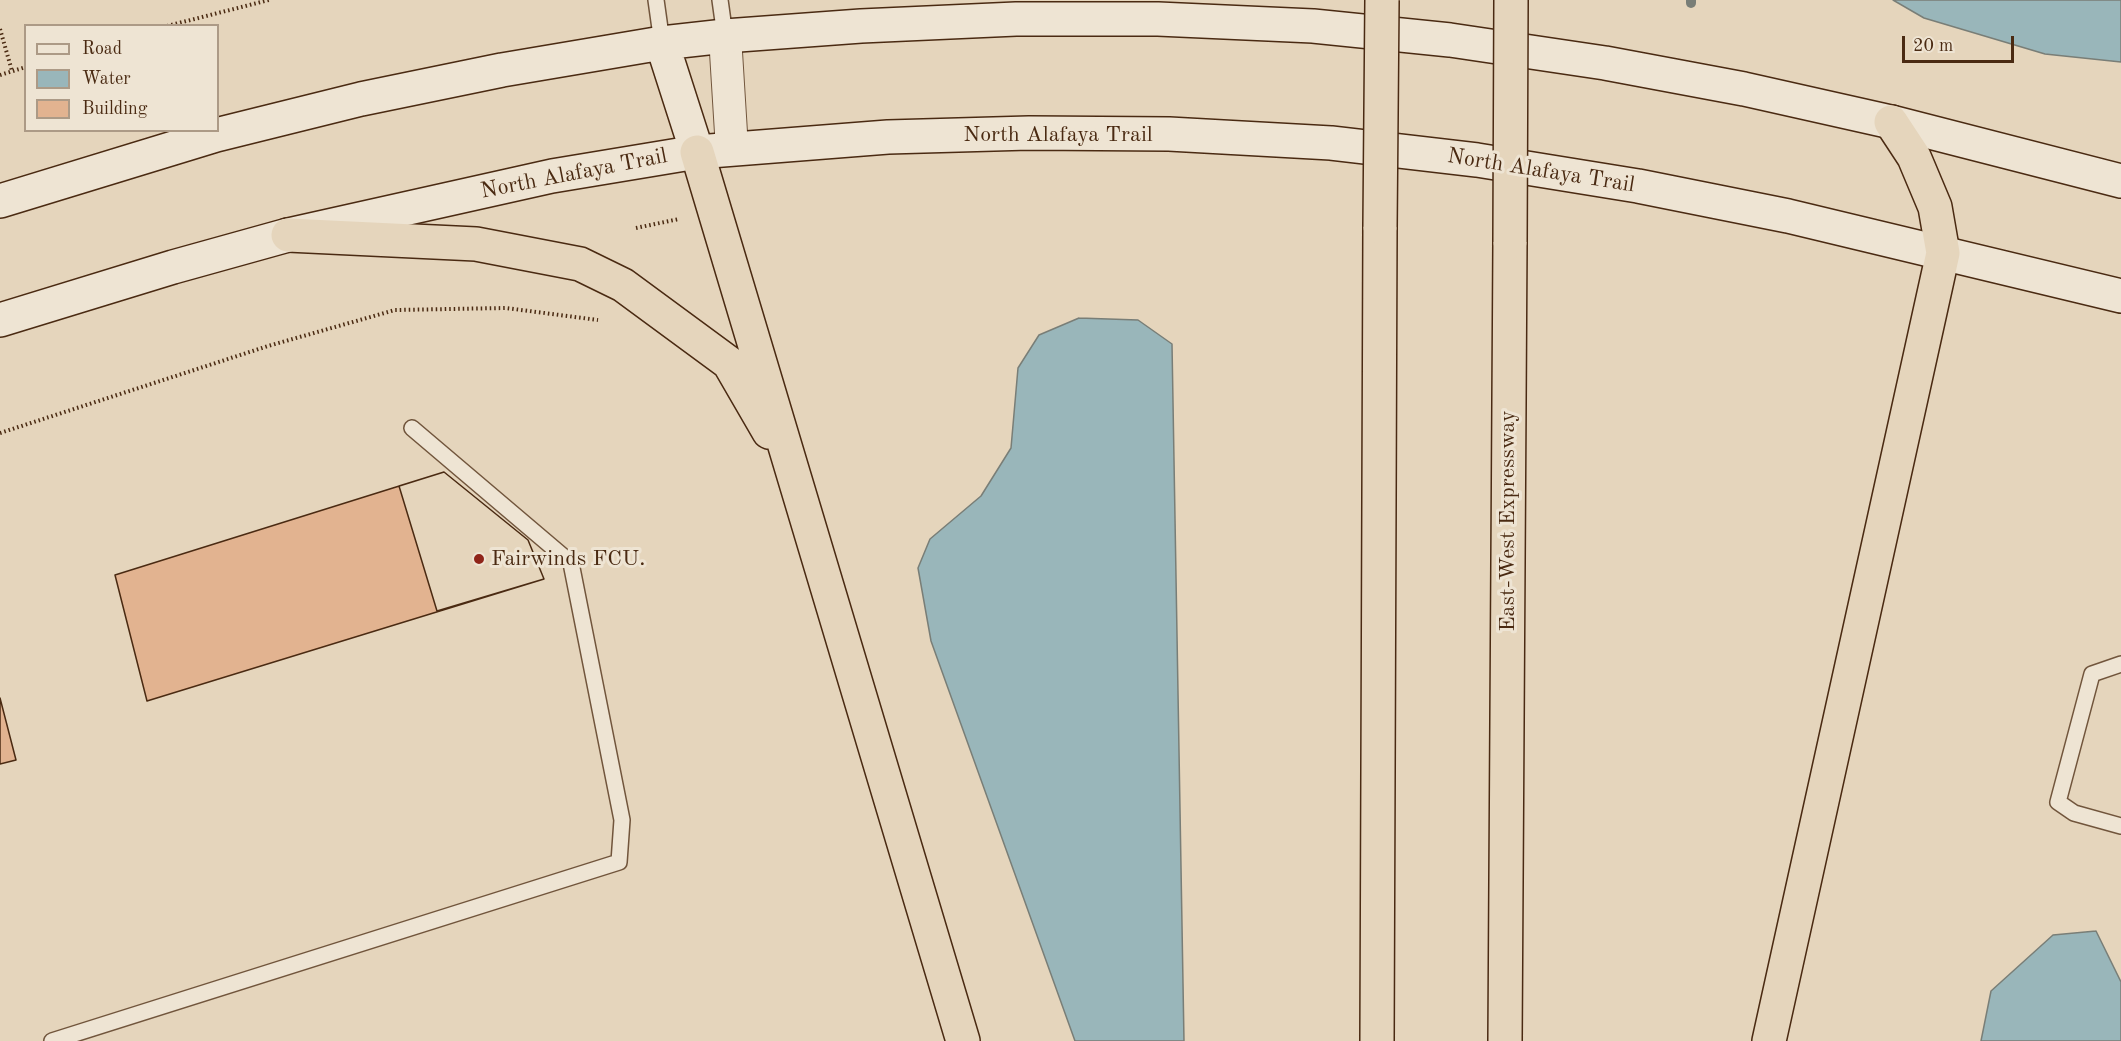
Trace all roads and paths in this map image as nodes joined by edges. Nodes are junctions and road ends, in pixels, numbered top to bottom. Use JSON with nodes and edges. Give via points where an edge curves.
{"nodes":[{"id":1,"x":269,"y":0,"type":"edge"},
{"id":2,"x":656,"y":0,"type":"edge"},
{"id":3,"x":720,"y":0,"type":"edge"},
{"id":4,"x":1382,"y":0,"type":"edge"},
{"id":5,"x":1511,"y":0,"type":"edge"},
{"id":6,"x":174,"y":24,"type":"edge"},
{"id":7,"x":0,"y":29,"type":"edge"},
{"id":8,"x":725,"y":36,"type":"junction"},
{"id":9,"x":662,"y":43,"type":"junction"},
{"id":10,"x":24,"y":68,"type":"edge"},
{"id":11,"x":12,"y":71,"type":"junction"},
{"id":12,"x":0,"y":75,"type":"edge"},
{"id":13,"x":1891,"y":122,"type":"junction"},
{"id":14,"x":732,"y":148,"type":"junction"},
{"id":15,"x":697,"y":152,"type":"junction"},
{"id":16,"x":2121,"y":181,"type":"edge"},
{"id":17,"x":0,"y":201,"type":"edge"},
{"id":18,"x":686,"y":217,"type":"dead end"},
{"id":19,"x":636,"y":228,"type":"dead end"},
{"id":20,"x":288,"y":235,"type":"junction"},
{"id":21,"x":1943,"y":253,"type":"junction"},
{"id":22,"x":2121,"y":296,"type":"edge"},
{"id":23,"x":0,"y":320,"type":"edge"},
{"id":24,"x":598,"y":320,"type":"dead end"},
{"id":25,"x":412,"y":428,"type":"dead end"},
{"id":26,"x":0,"y":433,"type":"edge"},
{"id":27,"x":797,"y":482,"type":"junction"},
{"id":28,"x":2121,"y":664,"type":"edge"},
{"id":29,"x":2121,"y":826,"type":"edge"},
{"id":30,"x":52,"y":1041,"type":"edge"},
{"id":31,"x":963,"y":1041,"type":"edge"},
{"id":32,"x":1377,"y":1041,"type":"edge"},
{"id":33,"x":1505,"y":1041,"type":"edge"},
{"id":34,"x":1768,"y":1041,"type":"edge"}],
"edges":[{"from":1,"to":6,"type":"path"},
{"from":2,"to":9,"type":"lane"},
{"from":3,"to":8,"type":"lane"},
{"from":4,"to":32,"type":"highway","bridge":true},
{"from":5,"to":33,"type":"highway","name":"East-West Expressway","bridge":true},
{"from":7,"to":11,"type":"path"},
{"from":8,"to":9,"type":"main road"},
{"from":8,"to":13,"type":"main road","via":[[1016,19],[1158,19],[1312,26],[1450,40],[1605,63]]},
{"from":8,"to":14,"type":"street"},
{"from":9,"to":15,"type":"main road"},
{"from":9,"to":17,"type":"main road","via":[[361,99],[216,135]]},
{"from":10,"to":11,"type":"path"},
{"from":11,"to":12,"type":"path"},
{"from":13,"to":16,"type":"main road"},
{"from":13,"to":21,"type":"highway","via":[[1914,158],[1935,207]]},
{"from":14,"to":15,"type":"main road","name":"North Alafaya Trail"},
{"from":14,"to":21,"type":"main road","name":"North Alafaya Trail","via":[[888,137],[1029,133],[1169,134],[1331,143],[1477,160],[1638,186]]},
{"from":15,"to":20,"type":"main road","name":"North Alafaya Trail","via":[[552,176]]},
{"from":15,"to":27,"type":"highway"},
{"from":18,"to":19,"type":"path"},
{"from":20,"to":23,"type":"main road","name":"North Alafaya Trail"},
{"from":20,"to":27,"type":"highway","via":[[476,244],[580,264],[623,285],[729,363]]},
{"from":21,"to":22,"type":"main road","name":"North Alafaya Trail"},
{"from":21,"to":34,"type":"highway"},
{"from":24,"to":26,"type":"path","via":[[506,308],[395,310],[268,346]]},
{"from":25,"to":30,"type":"lane","via":[[571,563],[622,819],[619,862]]},
{"from":27,"to":31,"type":"highway"},
{"from":28,"to":29,"type":"lane","via":[[2091,674],[2058,802],[2074,813]]}]}
